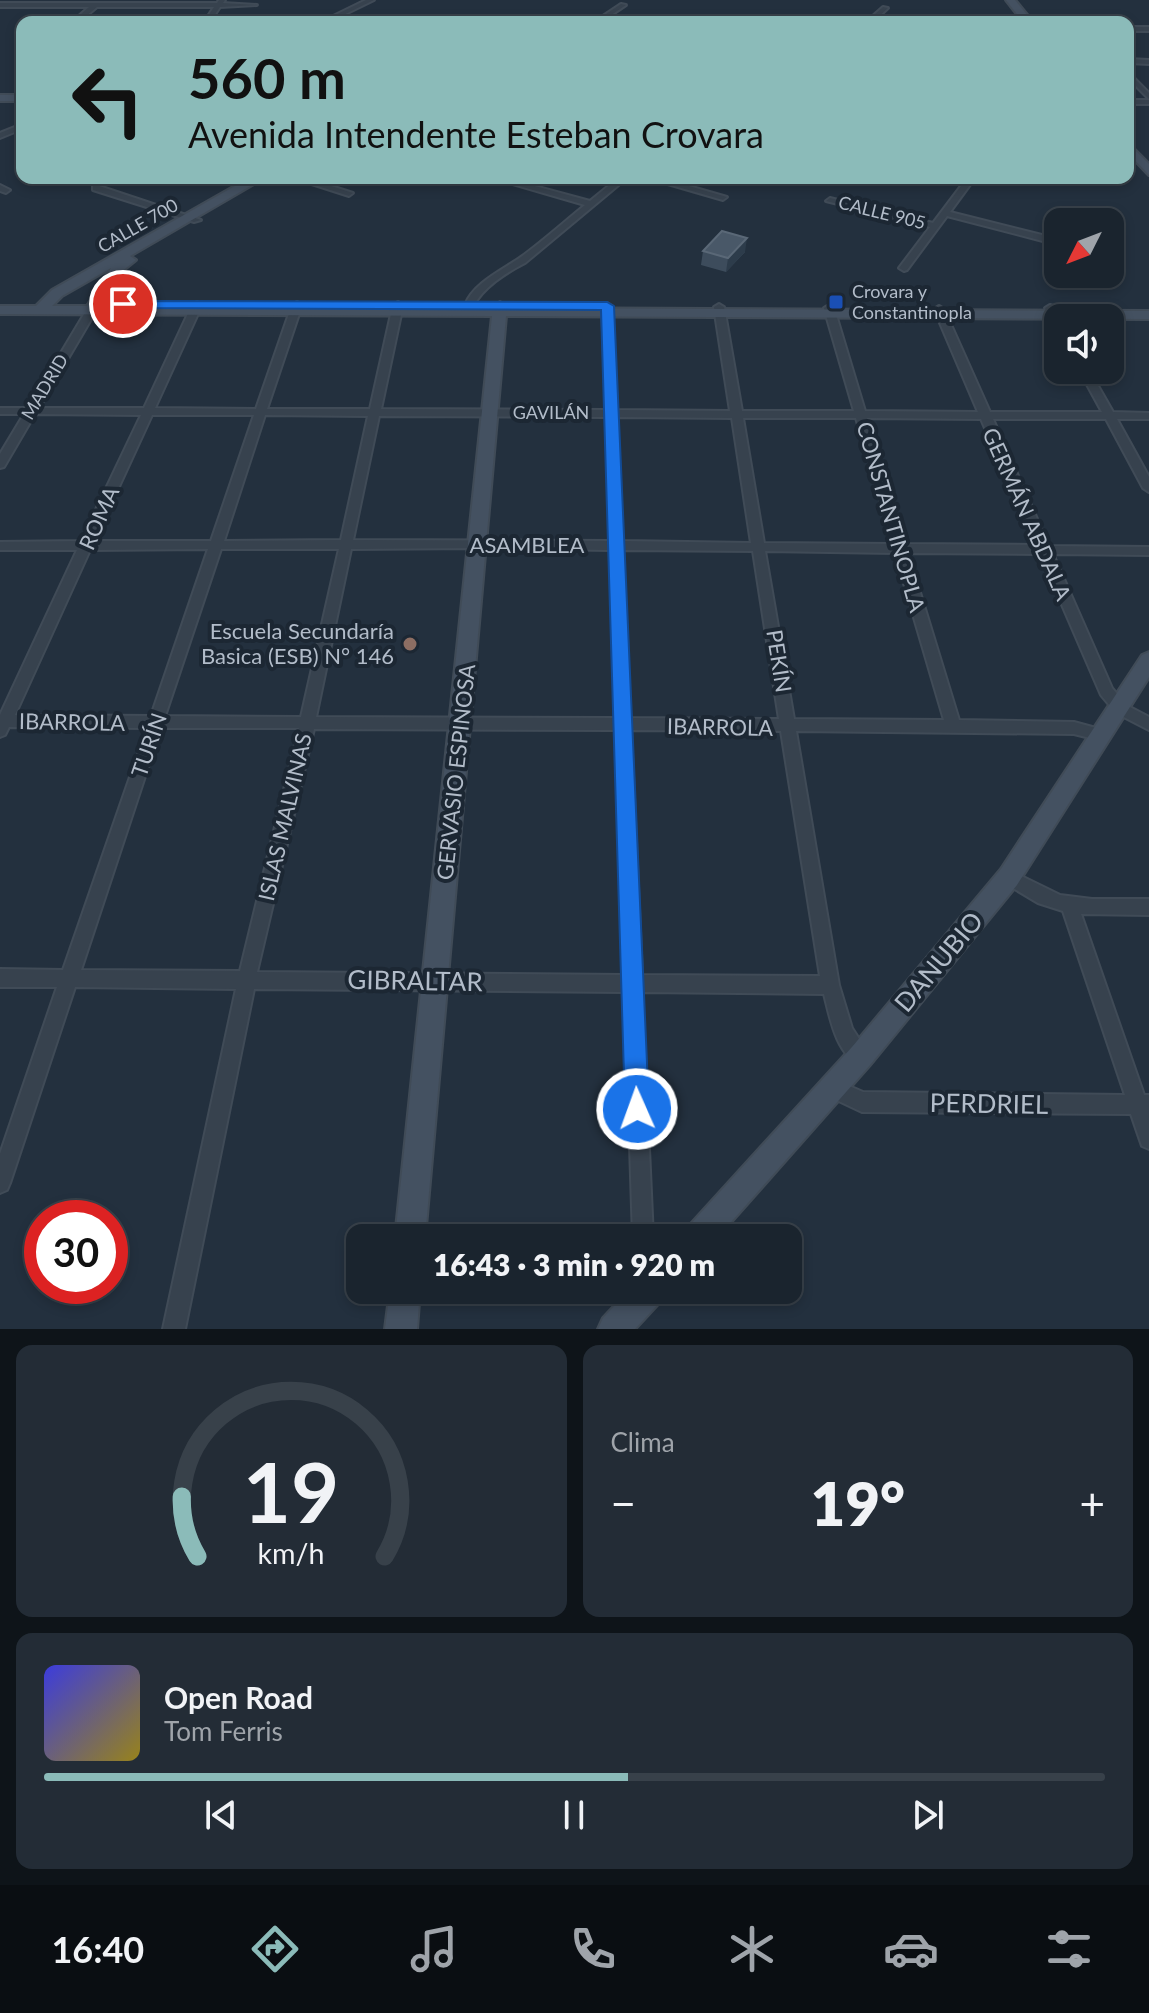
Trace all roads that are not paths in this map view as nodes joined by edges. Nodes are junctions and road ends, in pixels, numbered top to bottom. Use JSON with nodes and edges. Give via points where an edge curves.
{"nodes":[{"id":1,"x":4,"y":0,"type":"edge"},
{"id":2,"x":371,"y":0,"type":"edge"},
{"id":3,"x":1010,"y":0,"type":"edge"},
{"id":4,"x":120,"y":2,"type":"edge"},
{"id":5,"x":220,"y":2,"type":"edge"},
{"id":6,"x":0,"y":5,"type":"edge"},
{"id":7,"x":95,"y":5,"type":"junction"},
{"id":8,"x":254,"y":5,"type":"dead end"},
{"id":9,"x":623,"y":5,"type":"dead end"},
{"id":10,"x":885,"y":8,"type":"dead end"},
{"id":11,"x":82,"y":16,"type":"edge"},
{"id":12,"x":337,"y":16,"type":"edge"},
{"id":13,"x":606,"y":16,"type":"edge"},
{"id":14,"x":876,"y":16,"type":"edge"},
{"id":15,"x":1023,"y":16,"type":"edge"},
{"id":16,"x":1134,"y":81,"type":"edge"},
{"id":17,"x":1149,"y":99,"type":"edge"},
{"id":18,"x":1134,"y":154,"type":"edge"},
{"id":19,"x":1149,"y":171,"type":"edge"},
{"id":20,"x":248,"y":184,"type":"edge"},
{"id":21,"x":259,"y":184,"type":"edge"},
{"id":22,"x":318,"y":184,"type":"edge"},
{"id":23,"x":518,"y":184,"type":"edge"},
{"id":24,"x":616,"y":184,"type":"edge"},
{"id":25,"x":674,"y":184,"type":"edge"},
{"id":26,"x":966,"y":184,"type":"edge"},
{"id":27,"x":96,"y":188,"type":"dead end"},
{"id":28,"x":349,"y":193,"type":"dead end"},
{"id":29,"x":723,"y":197,"type":"dead end"},
{"id":30,"x":830,"y":201,"type":"dead end"},
{"id":31,"x":591,"y":204,"type":"junction"},
{"id":32,"x":944,"y":213,"type":"junction"},
{"id":33,"x":193,"y":219,"type":"junction"},
{"id":34,"x":935,"y":226,"type":"junction"},
{"id":35,"x":1044,"y":238,"type":"edge"},
{"id":36,"x":904,"y":268,"type":"dead end"},
{"id":37,"x":0,"y":303,"type":"edge"},
{"id":38,"x":470,"y":305,"type":"junction"},
{"id":39,"x":42,"y":307,"type":"junction"},
{"id":40,"x":93,"y":307,"type":"junction"},
{"id":41,"x":195,"y":308,"type":"junction"},
{"id":42,"x":296,"y":308,"type":"junction"},
{"id":43,"x":397,"y":308,"type":"junction"},
{"id":44,"x":1149,"y":308,"type":"edge"},
{"id":45,"x":500,"y":309,"type":"junction"},
{"id":46,"x":608,"y":309,"type":"junction"},
{"id":47,"x":0,"y":310,"type":"edge"},
{"id":48,"x":719,"y":310,"type":"junction"},
{"id":49,"x":1124,"y":310,"type":"edge"},
{"id":50,"x":830,"y":311,"type":"junction"},
{"id":51,"x":940,"y":312,"type":"junction"},
{"id":52,"x":1124,"y":315,"type":"edge"},
{"id":53,"x":1149,"y":315,"type":"edge"},
{"id":54,"x":1044,"y":316,"type":"edge"},
{"id":55,"x":1091,"y":384,"type":"edge"},
{"id":56,"x":0,"y":411,"type":"edge"},
{"id":57,"x":30,"y":411,"type":"junction"},
{"id":58,"x":145,"y":411,"type":"junction"},
{"id":59,"x":259,"y":412,"type":"junction"},
{"id":60,"x":376,"y":413,"type":"junction"},
{"id":61,"x":490,"y":413,"type":"junction"},
{"id":62,"x":612,"y":413,"type":"junction"},
{"id":63,"x":737,"y":414,"type":"junction"},
{"id":64,"x":860,"y":415,"type":"junction"},
{"id":65,"x":984,"y":416,"type":"junction"},
{"id":66,"x":1108,"y":416,"type":"junction"},
{"id":67,"x":1149,"y":416,"type":"edge"},
{"id":68,"x":0,"y":464,"type":"edge"},
{"id":69,"x":1149,"y":488,"type":"edge"},
{"id":70,"x":475,"y":544,"type":"junction"},
{"id":71,"x":0,"y":546,"type":"edge"},
{"id":72,"x":87,"y":546,"type":"junction"},
{"id":73,"x":615,"y":546,"type":"junction"},
{"id":74,"x":216,"y":547,"type":"junction"},
{"id":75,"x":347,"y":547,"type":"junction"},
{"id":76,"x":761,"y":548,"type":"junction"},
{"id":77,"x":900,"y":549,"type":"junction"},
{"id":78,"x":1043,"y":551,"type":"junction"},
{"id":79,"x":1149,"y":551,"type":"edge"},
{"id":80,"x":1149,"y":660,"type":"edge"},
{"id":81,"x":1121,"y":709,"type":"junction"},
{"id":82,"x":156,"y":724,"type":"junction"},
{"id":83,"x":1149,"y":724,"type":"edge"},
{"id":84,"x":2,"y":725,"type":"edge"},
{"id":85,"x":307,"y":725,"type":"junction"},
{"id":86,"x":462,"y":725,"type":"junction"},
{"id":87,"x":624,"y":726,"type":"junction"},
{"id":88,"x":953,"y":726,"type":"junction"},
{"id":89,"x":790,"y":728,"type":"junction"},
{"id":90,"x":1102,"y":735,"type":"junction"},
{"id":91,"x":1009,"y":877,"type":"junction"},
{"id":92,"x":1070,"y":907,"type":"junction"},
{"id":93,"x":1149,"y":907,"type":"edge"},
{"id":94,"x":0,"y":978,"type":"edge"},
{"id":95,"x":247,"y":978,"type":"junction"},
{"id":96,"x":71,"y":979,"type":"junction"},
{"id":97,"x":632,"y":981,"type":"junction"},
{"id":98,"x":434,"y":982,"type":"junction"},
{"id":99,"x":830,"y":985,"type":"junction"},
{"id":100,"x":861,"y":1056,"type":"junction"},
{"id":101,"x":833,"y":1088,"type":"junction"},
{"id":102,"x":1143,"y":1105,"type":"edge"},
{"id":103,"x":1149,"y":1139,"type":"edge"},
{"id":104,"x":0,"y":1183,"type":"edge"},
{"id":105,"x":411,"y":1224,"type":"edge"},
{"id":106,"x":642,"y":1224,"type":"edge"},
{"id":107,"x":710,"y":1224,"type":"edge"},
{"id":108,"x":404,"y":1304,"type":"edge"},
{"id":109,"x":637,"y":1304,"type":"edge"},
{"id":110,"x":174,"y":1329,"type":"edge"},
{"id":111,"x":401,"y":1329,"type":"edge"},
{"id":112,"x":614,"y":1329,"type":"edge"}],
"edges":[{"from":1,"to":6,"type":"street"},
{"from":2,"to":12,"type":"street"},
{"from":3,"to":15,"type":"main road"},
{"from":4,"to":5,"type":"street"},
{"from":4,"to":7,"type":"street"},
{"from":5,"to":8,"type":"street"},
{"from":6,"to":7,"type":"street"},
{"from":7,"to":11,"type":"street"},
{"from":9,"to":13,"type":"street"},
{"from":10,"to":14,"type":"street"},
{"from":16,"to":17,"type":"street"},
{"from":18,"to":19,"type":"main road"},
{"from":20,"to":33,"type":"main road","name":"CALLE 700"},
{"from":21,"to":33,"type":"main road","name":"CALLE 700"},
{"from":22,"to":28,"type":"street"},
{"from":23,"to":31,"type":"street"},
{"from":24,"to":31,"type":"street"},
{"from":25,"to":29,"type":"street"},
{"from":26,"to":32,"type":"street"},
{"from":27,"to":33,"type":"street"},
{"from":30,"to":34,"type":"street","name":"CALLE 905"},
{"from":31,"to":38,"type":"street","via":[[505,269]]},
{"from":32,"to":34,"type":"street"},
{"from":32,"to":35,"type":"street"},
{"from":33,"to":39,"type":"main road","name":"CALLE 700"},
{"from":33,"to":40,"type":"main road","name":"CALLE 700","via":[[119,267]]},
{"from":34,"to":36,"type":"street"},
{"from":37,"to":39,"type":"main road"},
{"from":38,"to":43,"type":"main road"},
{"from":38,"to":45,"type":"main road"},
{"from":39,"to":40,"type":"main road"},
{"from":39,"to":47,"type":"main road"},
{"from":40,"to":41,"type":"main road"},
{"from":40,"to":57,"type":"street","name":"MADRID"},
{"from":41,"to":42,"type":"main road"},
{"from":41,"to":58,"type":"street","name":"ROMA"},
{"from":42,"to":43,"type":"main road"},
{"from":42,"to":59,"type":"street","name":"TURÍN"},
{"from":43,"to":45,"type":"main road"},
{"from":43,"to":60,"type":"street","name":"ISLAS MALVINAS"},
{"from":44,"to":49,"type":"main road"},
{"from":45,"to":46,"type":"main road"},
{"from":45,"to":61,"type":"main road","name":"GERVASIO ESPINOSA"},
{"from":46,"to":48,"type":"main road"},
{"from":46,"to":62,"type":"street"},
{"from":48,"to":50,"type":"main road"},
{"from":48,"to":63,"type":"street","name":"PEKÍN"},
{"from":50,"to":51,"type":"main road"},
{"from":50,"to":64,"type":"street","name":"CONSTANTINOPLA"},
{"from":51,"to":54,"type":"main road"},
{"from":51,"to":65,"type":"street","name":"GERMÁN ABDALA"},
{"from":52,"to":53,"type":"main road"},
{"from":55,"to":66,"type":"street"},
{"from":56,"to":57,"type":"street","name":"GAVILÁN"},
{"from":57,"to":58,"type":"street","name":"GAVILÁN"},
{"from":57,"to":68,"type":"street","name":"MADRID"},
{"from":58,"to":59,"type":"street","name":"GAVILÁN"},
{"from":58,"to":72,"type":"street","name":"ROMA"},
{"from":59,"to":60,"type":"street","name":"GAVILÁN"},
{"from":59,"to":74,"type":"street","name":"TURÍN"},
{"from":60,"to":61,"type":"street","name":"GAVILÁN"},
{"from":60,"to":75,"type":"street","name":"ISLAS MALVINAS"},
{"from":61,"to":62,"type":"street","name":"GAVILÁN"},
{"from":61,"to":70,"type":"main road","name":"GERVASIO ESPINOSA"},
{"from":62,"to":63,"type":"street","name":"GAVILÁN"},
{"from":62,"to":73,"type":"street"},
{"from":63,"to":64,"type":"street","name":"GAVILÁN"},
{"from":63,"to":76,"type":"street","name":"PEKÍN"},
{"from":64,"to":65,"type":"street","name":"GAVILÁN"},
{"from":64,"to":77,"type":"street","name":"CONSTANTINOPLA"},
{"from":65,"to":66,"type":"street","name":"GAVILÁN"},
{"from":65,"to":78,"type":"street","name":"GERMÁN ABDALA"},
{"from":66,"to":67,"type":"street","name":"GAVILÁN"},
{"from":66,"to":69,"type":"street"},
{"from":70,"to":73,"type":"street","name":"ASAMBLEA"},
{"from":70,"to":75,"type":"street","name":"ASAMBLEA"},
{"from":70,"to":86,"type":"main road","name":"GERVASIO ESPINOSA"},
{"from":71,"to":72,"type":"street","name":"ASAMBLEA"},
{"from":72,"to":74,"type":"street","name":"ASAMBLEA"},
{"from":72,"to":84,"type":"street","name":"ROMA"},
{"from":73,"to":76,"type":"street","name":"ASAMBLEA"},
{"from":73,"to":87,"type":"street"},
{"from":74,"to":75,"type":"street","name":"ASAMBLEA"},
{"from":74,"to":82,"type":"street","name":"TURÍN"},
{"from":75,"to":85,"type":"street","name":"ISLAS MALVINAS"},
{"from":76,"to":77,"type":"street","name":"ASAMBLEA"},
{"from":76,"to":89,"type":"street","name":"PEKÍN"},
{"from":77,"to":78,"type":"street","name":"ASAMBLEA"},
{"from":77,"to":88,"type":"street","name":"CONSTANTINOPLA"},
{"from":78,"to":79,"type":"street","name":"ASAMBLEA"},
{"from":78,"to":81,"type":"street","name":"GERMÁN ABDALA","via":[[1106,691]]},
{"from":80,"to":81,"type":"main road","name":"DANUBIO"},
{"from":81,"to":83,"type":"street"},
{"from":81,"to":90,"type":"main road","name":"DANUBIO"},
{"from":82,"to":84,"type":"street","name":"IBARROLA"},
{"from":82,"to":85,"type":"street","name":"IBARROLA"},
{"from":82,"to":96,"type":"street","name":"TURÍN"},
{"from":85,"to":86,"type":"street","name":"IBARROLA"},
{"from":85,"to":95,"type":"street","name":"ISLAS MALVINAS"},
{"from":86,"to":87,"type":"street","name":"IBARROLA"},
{"from":86,"to":98,"type":"main road","name":"GERVASIO ESPINOSA"},
{"from":87,"to":89,"type":"street","name":"IBARROLA"},
{"from":87,"to":97,"type":"street"},
{"from":88,"to":89,"type":"street","name":"IBARROLA"},
{"from":88,"to":90,"type":"street","name":"IBARROLA","via":[[1074,728]]},
{"from":89,"to":99,"type":"street","name":"PEKÍN"},
{"from":90,"to":91,"type":"main road","name":"DANUBIO"},
{"from":91,"to":92,"type":"street","via":[[1048,902]]},
{"from":91,"to":100,"type":"main road","name":"DANUBIO"},
{"from":92,"to":93,"type":"street"},
{"from":92,"to":102,"type":"street"},
{"from":94,"to":96,"type":"street","name":"GIBRALTAR"},
{"from":95,"to":96,"type":"street","name":"GIBRALTAR"},
{"from":95,"to":98,"type":"street","name":"GIBRALTAR"},
{"from":95,"to":110,"type":"street","name":"ISLAS MALVINAS"},
{"from":96,"to":104,"type":"street","name":"TURÍN"},
{"from":97,"to":98,"type":"street","name":"GIBRALTAR"},
{"from":97,"to":99,"type":"street","name":"GIBRALTAR"},
{"from":97,"to":106,"type":"street"},
{"from":98,"to":105,"type":"main road","name":"GERVASIO ESPINOSA"},
{"from":99,"to":100,"type":"street","name":"PEKÍN","via":[[844,1033]]},
{"from":100,"to":101,"type":"main road","name":"DANUBIO"},
{"from":101,"to":102,"type":"street","name":"PERDRIEL","via":[[862,1102]]},
{"from":101,"to":107,"type":"main road","name":"DANUBIO"},
{"from":102,"to":103,"type":"street"},
{"from":108,"to":111,"type":"main road"},
{"from":109,"to":112,"type":"main road"}]}
